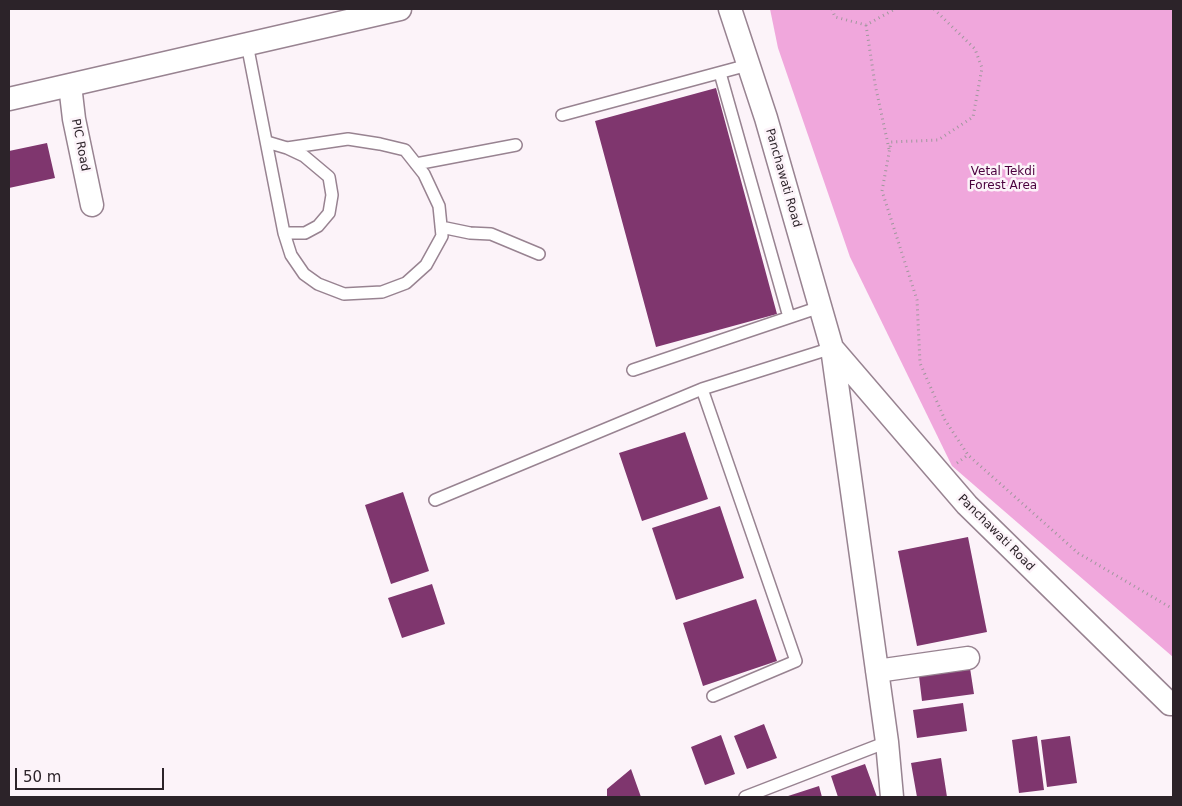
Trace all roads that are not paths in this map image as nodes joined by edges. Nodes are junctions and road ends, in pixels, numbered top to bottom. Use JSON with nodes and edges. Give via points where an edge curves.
{"nodes":[{"id":1,"x":400,"y":9,"type":"edge"},
{"id":2,"x":730,"y":9,"type":"edge"},
{"id":3,"x":247,"y":44,"type":"junction"},
{"id":4,"x":748,"y":65,"type":"junction"},
{"id":5,"x":720,"y":73,"type":"junction"},
{"id":6,"x":70,"y":85,"type":"junction"},
{"id":7,"x":9,"y":99,"type":"edge"},
{"id":8,"x":562,"y":115,"type":"dead end"},
{"id":9,"x":267,"y":142,"type":"junction"},
{"id":10,"x":516,"y":145,"type":"dead end"},
{"id":11,"x":287,"y":148,"type":"junction"},
{"id":12,"x":416,"y":164,"type":"junction"},
{"id":13,"x":92,"y":206,"type":"dead end"},
{"id":14,"x":441,"y":227,"type":"junction"},
{"id":15,"x":284,"y":233,"type":"junction"},
{"id":16,"x":538,"y":254,"type":"dead end"},
{"id":17,"x":820,"y":307,"type":"junction"},
{"id":18,"x":789,"y":317,"type":"junction"},
{"id":19,"x":832,"y":348,"type":"junction"},
{"id":20,"x":633,"y":370,"type":"dead end"},
{"id":21,"x":702,"y":389,"type":"junction"},
{"id":22,"x":435,"y":500,"type":"dead end"},
{"id":23,"x":968,"y":658,"type":"dead end"},
{"id":24,"x":876,"y":671,"type":"junction"},
{"id":25,"x":713,"y":696,"type":"dead end"},
{"id":26,"x":1172,"y":705,"type":"edge"},
{"id":27,"x":887,"y":742,"type":"junction"},
{"id":28,"x":744,"y":797,"type":"edge"},
{"id":29,"x":892,"y":797,"type":"edge"}],
"edges":[{"from":1,"to":3,"type":"street"},
{"from":2,"to":4,"type":"street","name":"Panchawati Road"},
{"from":3,"to":6,"type":"street"},
{"from":3,"to":9,"type":"lane"},
{"from":4,"to":5,"type":"lane"},
{"from":4,"to":17,"type":"street","name":"Panchawati Road"},
{"from":5,"to":8,"type":"lane"},
{"from":5,"to":18,"type":"lane"},
{"from":6,"to":7,"type":"street"},
{"from":6,"to":13,"type":"street","name":"PIC Road"},
{"from":9,"to":11,"type":"lane"},
{"from":9,"to":15,"type":"lane"},
{"from":10,"to":12,"type":"lane"},
{"from":11,"to":12,"type":"lane","via":[[348,139],[405,150]]},
{"from":11,"to":15,"type":"lane","via":[[304,156],[328,177],[332,195],[329,213],[318,226],[305,234]]},
{"from":12,"to":14,"type":"lane","via":[[439,206]]},
{"from":14,"to":15,"type":"lane","via":[[442,236],[426,266],[406,283],[382,292],[344,294],[318,284],[304,274],[291,255]]},
{"from":14,"to":16,"type":"lane","via":[[491,234]]},
{"from":17,"to":18,"type":"lane"},
{"from":17,"to":19,"type":"street","name":"Panchawati Road"},
{"from":18,"to":20,"type":"lane"},
{"from":19,"to":21,"type":"lane"},
{"from":19,"to":24,"type":"street","name":"Panchawati Road"},
{"from":19,"to":26,"type":"street","name":"Panchawati Road","via":[[967,505]]},
{"from":21,"to":22,"type":"lane"},
{"from":21,"to":25,"type":"lane","via":[[796,661]]},
{"from":23,"to":24,"type":"street"},
{"from":24,"to":27,"type":"street","name":"Panchawati Road"},
{"from":27,"to":28,"type":"lane"},
{"from":27,"to":29,"type":"street","name":"Panchawati Road"}]}
